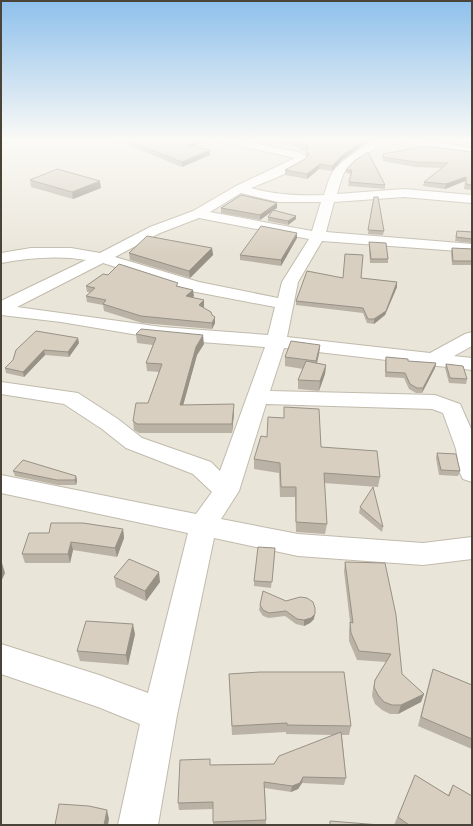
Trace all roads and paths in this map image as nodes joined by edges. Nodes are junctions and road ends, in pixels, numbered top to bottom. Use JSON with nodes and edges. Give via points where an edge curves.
{"nodes":[{"id":1,"x":263,"y":179,"type":"edge"},
{"id":2,"x":336,"y":179,"type":"edge"},
{"id":3,"x":240,"y":189,"type":"junction"},
{"id":4,"x":472,"y":199,"type":"edge"},
{"id":5,"x":328,"y":200,"type":"junction"},
{"id":6,"x":198,"y":214,"type":"junction"},
{"id":7,"x":318,"y":236,"type":"junction"},
{"id":8,"x":472,"y":248,"type":"edge"},
{"id":9,"x":1,"y":258,"type":"edge"},
{"id":10,"x":102,"y":258,"type":"junction"},
{"id":11,"x":284,"y":304,"type":"junction"},
{"id":12,"x":1,"y":309,"type":"edge"},
{"id":13,"x":472,"y":338,"type":"edge"},
{"id":14,"x":276,"y":342,"type":"junction"},
{"id":15,"x":433,"y":359,"type":"junction"},
{"id":16,"x":472,"y":364,"type":"edge"},
{"id":17,"x":1,"y":388,"type":"edge"},
{"id":18,"x":258,"y":397,"type":"junction"},
{"id":19,"x":472,"y":473,"type":"edge"},
{"id":20,"x":1,"y":484,"type":"edge"},
{"id":21,"x":226,"y":492,"type":"junction"},
{"id":22,"x":203,"y":525,"type":"junction"},
{"id":23,"x":472,"y":548,"type":"edge"},
{"id":24,"x":1,"y":660,"type":"edge"},
{"id":25,"x":160,"y":715,"type":"junction"},
{"id":26,"x":138,"y":825,"type":"edge"}],
"edges":[{"from":1,"to":3,"type":"street"},
{"from":2,"to":5,"type":"street"},
{"from":3,"to":5,"type":"street","via":[[258,196]]},
{"from":3,"to":6,"type":"street"},
{"from":4,"to":5,"type":"street","via":[[397,193]]},
{"from":5,"to":7,"type":"street"},
{"from":6,"to":7,"type":"street"},
{"from":6,"to":10,"type":"street","via":[[155,230]]},
{"from":7,"to":8,"type":"street"},
{"from":7,"to":11,"type":"street","via":[[290,282]]},
{"from":9,"to":10,"type":"street","via":[[30,253],[71,253]]},
{"from":10,"to":11,"type":"street","via":[[197,287]]},
{"from":10,"to":12,"type":"street"},
{"from":11,"to":14,"type":"street"},
{"from":12,"to":14,"type":"street","via":[[162,333]]},
{"from":13,"to":15,"type":"street"},
{"from":14,"to":15,"type":"street","via":[[319,344]]},
{"from":14,"to":18,"type":"street"},
{"from":15,"to":16,"type":"street"},
{"from":17,"to":21,"type":"street","via":[[70,398],[134,443],[202,468]]},
{"from":18,"to":19,"type":"street","via":[[435,402],[452,409],[468,449]]},
{"from":18,"to":21,"type":"street"},
{"from":20,"to":22,"type":"street"},
{"from":21,"to":22,"type":"street"},
{"from":22,"to":23,"type":"street","via":[[298,545],[423,554]]},
{"from":22,"to":25,"type":"street"},
{"from":24,"to":25,"type":"street","via":[[99,691]]},
{"from":25,"to":26,"type":"street"}]}
